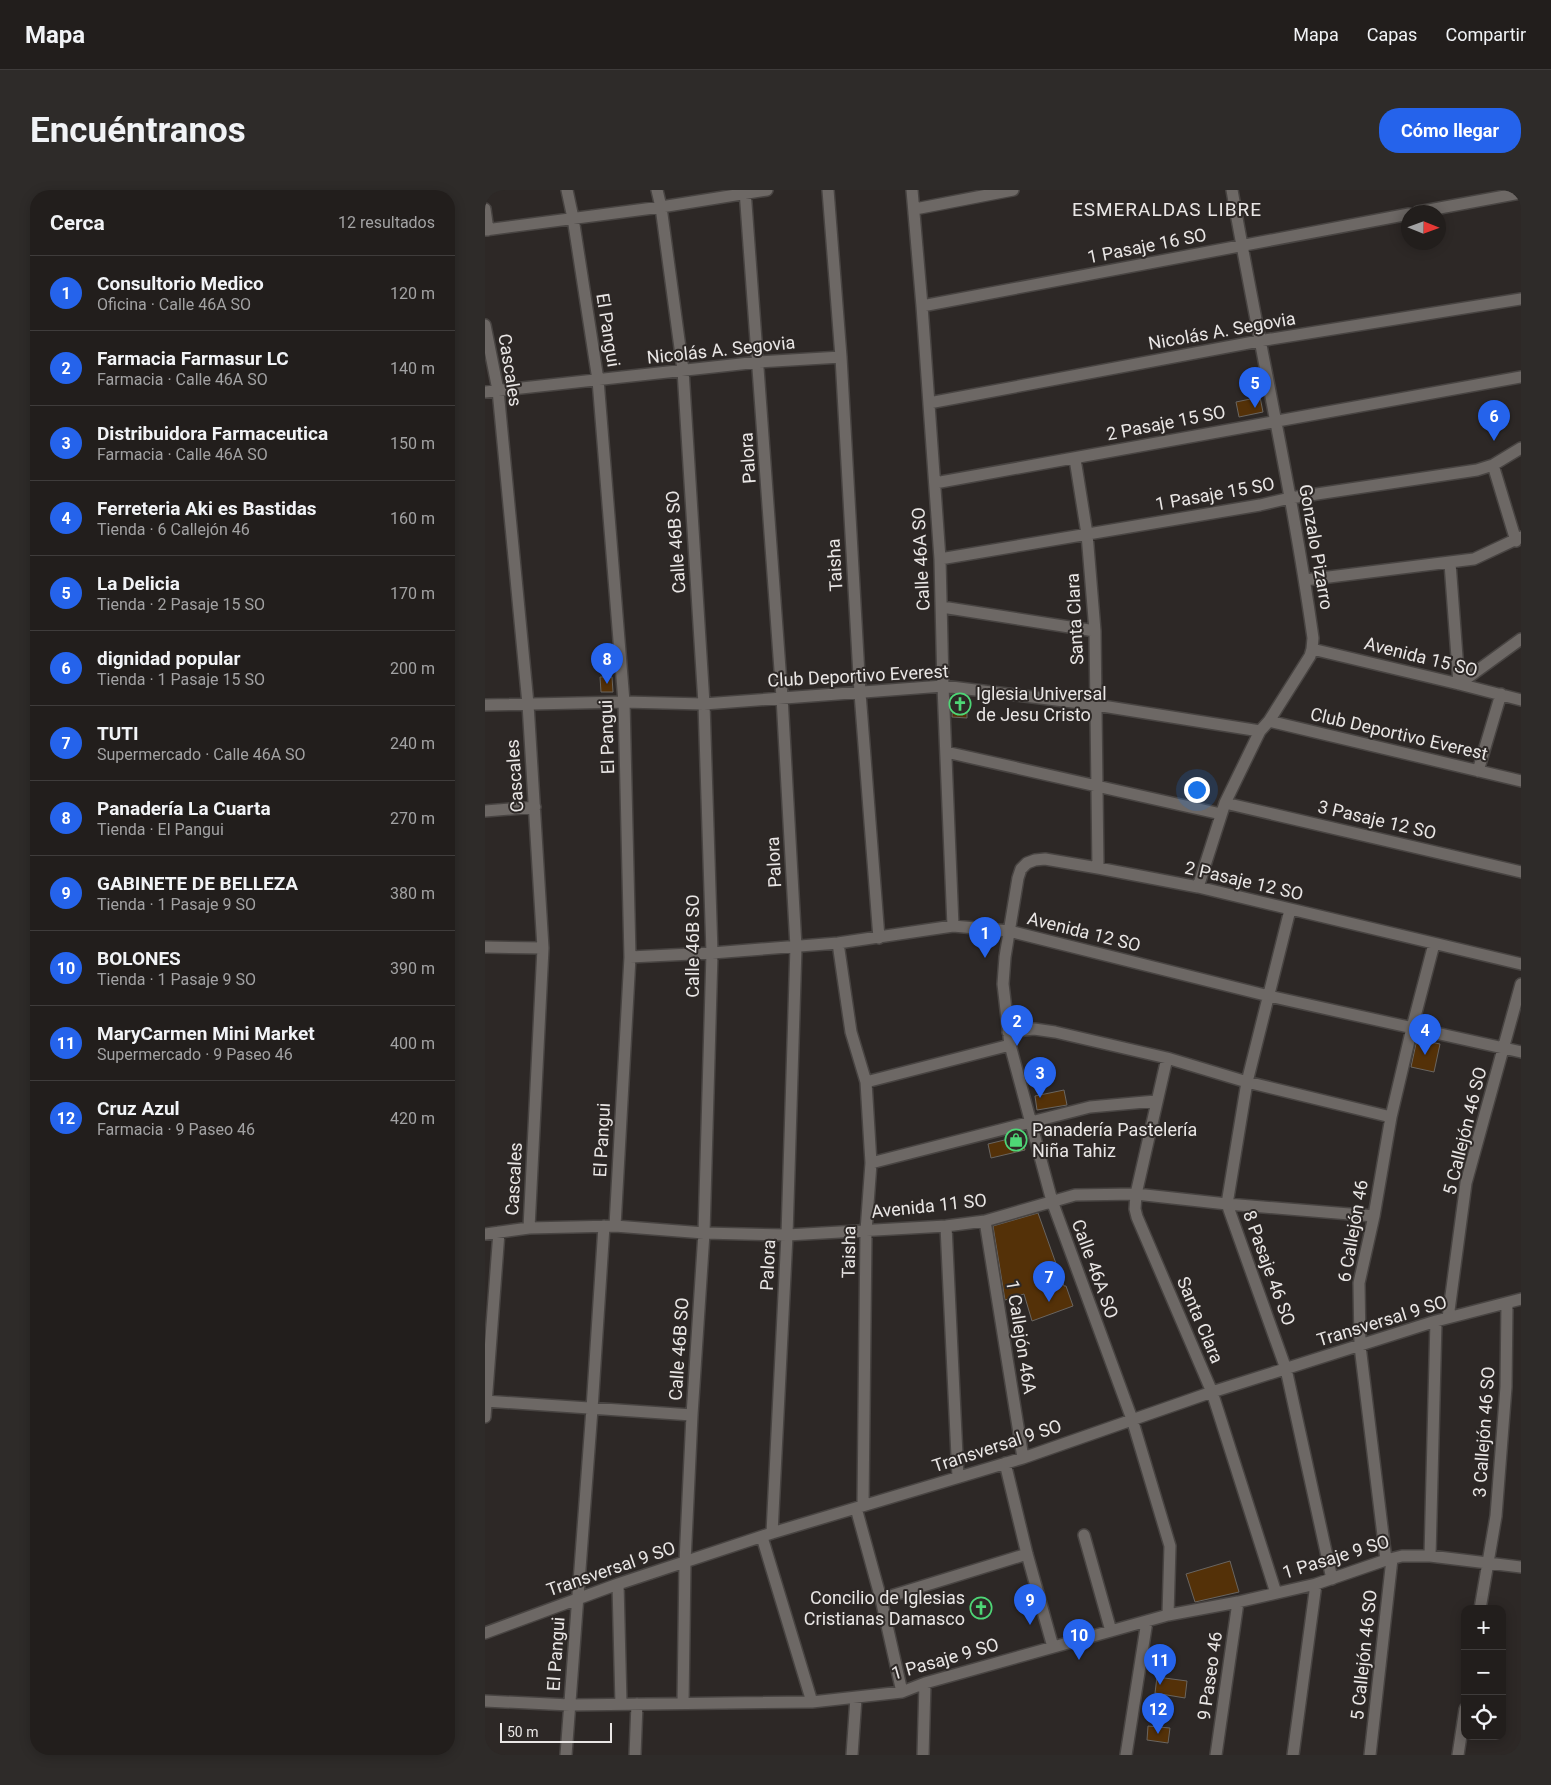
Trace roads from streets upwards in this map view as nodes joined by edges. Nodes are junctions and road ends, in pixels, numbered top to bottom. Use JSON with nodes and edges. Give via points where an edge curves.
{"nodes":[{"id":1,"x":567,"y":190,"type":"edge"},
{"id":2,"x":657,"y":190,"type":"edge"},
{"id":3,"x":767,"y":190,"type":"edge"},
{"id":4,"x":828,"y":190,"type":"edge"},
{"id":5,"x":912,"y":190,"type":"edge"},
{"id":6,"x":1012,"y":190,"type":"edge"},
{"id":7,"x":1232,"y":190,"type":"edge"},
{"id":8,"x":746,"y":192,"type":"edge"},
{"id":9,"x":1521,"y":193,"type":"edge"},
{"id":10,"x":661,"y":206,"type":"junction"},
{"id":11,"x":1446,"y":207,"type":"edge"},
{"id":12,"x":485,"y":208,"type":"edge"},
{"id":13,"x":915,"y":209,"type":"junction"},
{"id":14,"x":1401,"y":216,"type":"edge"},
{"id":15,"x":573,"y":218,"type":"junction"},
{"id":16,"x":487,"y":230,"type":"edge"},
{"id":17,"x":1242,"y":246,"type":"junction"},
{"id":18,"x":1521,"y":299,"type":"edge"},
{"id":19,"x":922,"y":306,"type":"junction"},
{"id":20,"x":485,"y":325,"type":"edge"},
{"id":21,"x":1259,"y":341,"type":"junction"},
{"id":22,"x":841,"y":357,"type":"junction"},
{"id":23,"x":759,"y":362,"type":"junction"},
{"id":24,"x":683,"y":370,"type":"junction"},
{"id":25,"x":1521,"y":377,"type":"edge"},
{"id":26,"x":598,"y":380,"type":"junction"},
{"id":27,"x":498,"y":390,"type":"junction"},
{"id":28,"x":485,"y":392,"type":"edge"},
{"id":29,"x":929,"y":403,"type":"junction"},
{"id":30,"x":1275,"y":420,"type":"junction"},
{"id":31,"x":1521,"y":448,"type":"edge"},
{"id":32,"x":1075,"y":458,"type":"junction"},
{"id":33,"x":1493,"y":465,"type":"junction"},
{"id":34,"x":935,"y":483,"type":"junction"},
{"id":35,"x":1290,"y":498,"type":"junction"},
{"id":36,"x":1087,"y":534,"type":"junction"},
{"id":37,"x":1518,"y":539,"type":"edge"},
{"id":38,"x":940,"y":559,"type":"junction"},
{"id":39,"x":1450,"y":563,"type":"junction"},
{"id":40,"x":1305,"y":580,"type":"junction"},
{"id":41,"x":942,"y":607,"type":"junction"},
{"id":42,"x":1095,"y":631,"type":"junction"},
{"id":43,"x":1521,"y":639,"type":"edge"},
{"id":44,"x":1312,"y":649,"type":"junction"},
{"id":45,"x":1459,"y":684,"type":"junction"},
{"id":46,"x":943,"y":686,"type":"junction"},
{"id":47,"x":860,"y":693,"type":"junction"},
{"id":48,"x":1501,"y":694,"type":"junction"},
{"id":49,"x":782,"y":697,"type":"junction"},
{"id":50,"x":1521,"y":700,"type":"edge"},
{"id":51,"x":624,"y":702,"type":"junction"},
{"id":52,"x":528,"y":704,"type":"junction"},
{"id":53,"x":704,"y":704,"type":"junction"},
{"id":54,"x":485,"y":705,"type":"edge"},
{"id":55,"x":1096,"y":705,"type":"junction"},
{"id":56,"x":1269,"y":721,"type":"junction"},
{"id":57,"x":1260,"y":731,"type":"junction"},
{"id":58,"x":946,"y":752,"type":"junction"},
{"id":59,"x":1478,"y":770,"type":"junction"},
{"id":60,"x":1521,"y":780,"type":"edge"},
{"id":61,"x":1098,"y":787,"type":"junction"},
{"id":62,"x":535,"y":807,"type":"junction"},
{"id":63,"x":1223,"y":808,"type":"junction"},
{"id":64,"x":485,"y":811,"type":"edge"},
{"id":65,"x":1098,"y":868,"type":"junction"},
{"id":66,"x":1521,"y":872,"type":"edge"},
{"id":67,"x":1198,"y":887,"type":"junction"},
{"id":68,"x":1290,"y":910,"type":"junction"},
{"id":69,"x":953,"y":926,"type":"junction"},
{"id":70,"x":1009,"y":931,"type":"junction"},
{"id":71,"x":879,"y":938,"type":"junction"},
{"id":72,"x":838,"y":943,"type":"junction"},
{"id":73,"x":1435,"y":944,"type":"junction"},
{"id":74,"x":485,"y":947,"type":"edge"},
{"id":75,"x":796,"y":947,"type":"junction"},
{"id":76,"x":543,"y":948,"type":"junction"},
{"id":77,"x":713,"y":953,"type":"junction"},
{"id":78,"x":630,"y":957,"type":"junction"},
{"id":79,"x":1521,"y":964,"type":"edge"},
{"id":80,"x":1521,"y":984,"type":"edge"},
{"id":81,"x":1269,"y":996,"type":"junction"},
{"id":82,"x":1412,"y":1028,"type":"junction"},
{"id":83,"x":1008,"y":1032,"type":"junction"},
{"id":84,"x":1010,"y":1045,"type":"junction"},
{"id":85,"x":1504,"y":1049,"type":"junction"},
{"id":86,"x":1521,"y":1052,"type":"edge"},
{"id":87,"x":1167,"y":1058,"type":"junction"},
{"id":88,"x":866,"y":1082,"type":"junction"},
{"id":89,"x":1247,"y":1082,"type":"junction"},
{"id":90,"x":1156,"y":1101,"type":"junction"},
{"id":91,"x":1391,"y":1117,"type":"junction"},
{"id":92,"x":1030,"y":1124,"type":"junction"},
{"id":93,"x":871,"y":1163,"type":"junction"},
{"id":94,"x":1136,"y":1194,"type":"junction"},
{"id":95,"x":1051,"y":1201,"type":"junction"},
{"id":96,"x":1227,"y":1204,"type":"junction"},
{"id":97,"x":1374,"y":1216,"type":"junction"},
{"id":98,"x":985,"y":1221,"type":"junction"},
{"id":99,"x":610,"y":1226,"type":"junction"},
{"id":100,"x":946,"y":1226,"type":"junction"},
{"id":101,"x":529,"y":1228,"type":"junction"},
{"id":102,"x":866,"y":1230,"type":"junction"},
{"id":103,"x":499,"y":1232,"type":"junction"},
{"id":104,"x":704,"y":1233,"type":"junction"},
{"id":105,"x":485,"y":1234,"type":"edge"},
{"id":106,"x":787,"y":1235,"type":"junction"},
{"id":107,"x":1521,"y":1299,"type":"edge"},
{"id":108,"x":1507,"y":1303,"type":"junction"},
{"id":109,"x":1448,"y":1318,"type":"junction"},
{"id":110,"x":1436,"y":1322,"type":"junction"},
{"id":111,"x":1360,"y":1346,"type":"junction"},
{"id":112,"x":1286,"y":1369,"type":"junction"},
{"id":113,"x":1212,"y":1392,"type":"junction"},
{"id":114,"x":486,"y":1401,"type":"edge"},
{"id":115,"x":592,"y":1409,"type":"junction"},
{"id":116,"x":692,"y":1415,"type":"junction"},
{"id":117,"x":485,"y":1418,"type":"edge"},
{"id":118,"x":1133,"y":1419,"type":"junction"},
{"id":119,"x":1023,"y":1458,"type":"junction"},
{"id":120,"x":1005,"y":1463,"type":"junction"},
{"id":121,"x":958,"y":1477,"type":"junction"},
{"id":122,"x":860,"y":1507,"type":"junction"},
{"id":123,"x":767,"y":1535,"type":"junction"},
{"id":124,"x":1084,"y":1535,"type":"dead end"},
{"id":125,"x":1027,"y":1554,"type":"junction"},
{"id":126,"x":1429,"y":1556,"type":"junction"},
{"id":127,"x":1389,"y":1559,"type":"junction"},
{"id":128,"x":685,"y":1562,"type":"junction"},
{"id":129,"x":1487,"y":1562,"type":"junction"},
{"id":130,"x":1521,"y":1567,"type":"edge"},
{"id":131,"x":1332,"y":1579,"type":"junction"},
{"id":132,"x":618,"y":1584,"type":"junction"},
{"id":133,"x":1316,"y":1584,"type":"junction"},
{"id":134,"x":1276,"y":1593,"type":"junction"},
{"id":135,"x":578,"y":1598,"type":"junction"},
{"id":136,"x":881,"y":1599,"type":"junction"},
{"id":137,"x":1238,"y":1602,"type":"junction"},
{"id":138,"x":1481,"y":1605,"type":"edge"},
{"id":139,"x":1168,"y":1615,"type":"junction"},
{"id":140,"x":1147,"y":1621,"type":"junction"},
{"id":141,"x":1111,"y":1631,"type":"junction"},
{"id":142,"x":485,"y":1632,"type":"edge"},
{"id":143,"x":1053,"y":1646,"type":"junction"},
{"id":144,"x":925,"y":1683,"type":"junction"},
{"id":145,"x":902,"y":1692,"type":"junction"},
{"id":146,"x":856,"y":1698,"type":"junction"},
{"id":147,"x":485,"y":1701,"type":"edge"},
{"id":148,"x":812,"y":1702,"type":"junction"},
{"id":149,"x":683,"y":1703,"type":"junction"},
{"id":150,"x":621,"y":1704,"type":"junction"},
{"id":151,"x":637,"y":1704,"type":"junction"},
{"id":152,"x":570,"y":1705,"type":"junction"},
{"id":153,"x":1461,"y":1735,"type":"edge"},
{"id":154,"x":566,"y":1755,"type":"edge"},
{"id":155,"x":635,"y":1755,"type":"edge"},
{"id":156,"x":851,"y":1755,"type":"edge"},
{"id":157,"x":923,"y":1755,"type":"edge"},
{"id":158,"x":1125,"y":1755,"type":"edge"},
{"id":159,"x":1216,"y":1755,"type":"edge"},
{"id":160,"x":1293,"y":1755,"type":"edge"},
{"id":161,"x":1370,"y":1755,"type":"edge"},
{"id":162,"x":1458,"y":1755,"type":"edge"}],
"edges":[{"from":1,"to":15,"type":"street","name":"El Pangui"},
{"from":2,"to":10,"type":"street","name":"Calle 46B SO"},
{"from":3,"to":8,"type":"street"},
{"from":4,"to":22,"type":"street","name":"Taisha"},
{"from":5,"to":13,"type":"street","name":"Calle 46A SO"},
{"from":6,"to":13,"type":"street"},
{"from":7,"to":17,"type":"street","name":"Gonzalo Pizarro"},
{"from":8,"to":10,"type":"street"},
{"from":8,"to":23,"type":"street","name":"Palora"},
{"from":9,"to":11,"type":"street"},
{"from":10,"to":15,"type":"street"},
{"from":10,"to":24,"type":"street","name":"Calle 46B SO"},
{"from":12,"to":16,"type":"street"},
{"from":13,"to":19,"type":"street","name":"Calle 46A SO"},
{"from":14,"to":17,"type":"street","name":"1 Pasaje 16 SO"},
{"from":15,"to":16,"type":"street"},
{"from":15,"to":26,"type":"street","name":"El Pangui"},
{"from":17,"to":19,"type":"street","name":"1 Pasaje 16 SO"},
{"from":17,"to":21,"type":"street","name":"Gonzalo Pizarro"},
{"from":18,"to":21,"type":"street","name":"Nicolás A. Segovia"},
{"from":19,"to":29,"type":"street","name":"Calle 46A SO"},
{"from":20,"to":27,"type":"street","name":"Cascales"},
{"from":21,"to":29,"type":"street","name":"Nicolás A. Segovia"},
{"from":21,"to":30,"type":"street","name":"Gonzalo Pizarro"},
{"from":22,"to":23,"type":"street","name":"Nicolás A. Segovia"},
{"from":22,"to":47,"type":"street","name":"Taisha"},
{"from":23,"to":24,"type":"street","name":"Nicolás A. Segovia"},
{"from":23,"to":49,"type":"street","name":"Palora"},
{"from":24,"to":26,"type":"street","name":"Nicolás A. Segovia"},
{"from":24,"to":53,"type":"street","name":"Calle 46B SO"},
{"from":25,"to":30,"type":"street","name":"2 Pasaje 15 SO"},
{"from":26,"to":27,"type":"street","name":"Nicolás A. Segovia"},
{"from":26,"to":51,"type":"street","name":"El Pangui"},
{"from":27,"to":28,"type":"street","name":"Nicolás A. Segovia"},
{"from":27,"to":52,"type":"street","name":"Cascales"},
{"from":29,"to":34,"type":"street","name":"Calle 46A SO"},
{"from":30,"to":32,"type":"street","name":"2 Pasaje 15 SO"},
{"from":30,"to":35,"type":"street","name":"Gonzalo Pizarro"},
{"from":31,"to":33,"type":"street","name":"1 Pasaje 15 SO"},
{"from":32,"to":34,"type":"street","name":"2 Pasaje 15 SO"},
{"from":32,"to":36,"type":"street","name":"Santa Clara"},
{"from":33,"to":35,"type":"street","name":"1 Pasaje 15 SO"},
{"from":33,"to":37,"type":"street"},
{"from":34,"to":38,"type":"street","name":"Calle 46A SO"},
{"from":35,"to":36,"type":"street","name":"1 Pasaje 15 SO"},
{"from":35,"to":40,"type":"street","name":"Gonzalo Pizarro"},
{"from":36,"to":38,"type":"street","name":"1 Pasaje 15 SO"},
{"from":36,"to":42,"type":"street","name":"Santa Clara"},
{"from":37,"to":39,"type":"street","via":[[1474,560]]},
{"from":38,"to":41,"type":"street","name":"Calle 46A SO"},
{"from":39,"to":40,"type":"street"},
{"from":39,"to":45,"type":"street"},
{"from":40,"to":44,"type":"street","name":"Gonzalo Pizarro"},
{"from":41,"to":42,"type":"street"},
{"from":41,"to":46,"type":"street","name":"Calle 46A SO"},
{"from":42,"to":55,"type":"street","name":"Santa Clara"},
{"from":43,"to":45,"type":"street"},
{"from":44,"to":45,"type":"street","name":"Avenida 15 SO"},
{"from":44,"to":56,"type":"street"},
{"from":45,"to":48,"type":"street","name":"Avenida 15 SO"},
{"from":46,"to":47,"type":"street","name":"Club Deportivo Everest"},
{"from":46,"to":55,"type":"street","name":"Club Deportivo Everest"},
{"from":46,"to":58,"type":"street","name":"Calle 46A SO"},
{"from":47,"to":49,"type":"street","name":"Club Deportivo Everest"},
{"from":47,"to":71,"type":"street","name":"Taisha"},
{"from":48,"to":50,"type":"street","name":"Avenida 15 SO"},
{"from":48,"to":59,"type":"street"},
{"from":49,"to":53,"type":"street","name":"Club Deportivo Everest"},
{"from":49,"to":75,"type":"street","name":"Palora"},
{"from":51,"to":52,"type":"street","name":"Club Deportivo Everest"},
{"from":51,"to":53,"type":"street","name":"Club Deportivo Everest"},
{"from":51,"to":78,"type":"street","name":"El Pangui"},
{"from":52,"to":54,"type":"street","name":"Club Deportivo Everest"},
{"from":52,"to":62,"type":"street","name":"Cascales"},
{"from":53,"to":77,"type":"street","name":"Calle 46B SO"},
{"from":55,"to":57,"type":"street","name":"Club Deportivo Everest"},
{"from":55,"to":61,"type":"street","name":"Santa Clara"},
{"from":56,"to":57,"type":"street"},
{"from":56,"to":59,"type":"street","name":"Club Deportivo Everest"},
{"from":57,"to":63,"type":"street"},
{"from":58,"to":61,"type":"street","name":"3 Pasaje 12 SO"},
{"from":58,"to":69,"type":"street","name":"Calle 46A SO"},
{"from":59,"to":60,"type":"street","name":"Club Deportivo Everest"},
{"from":61,"to":63,"type":"street","name":"3 Pasaje 12 SO"},
{"from":61,"to":65,"type":"street","name":"Santa Clara"},
{"from":62,"to":64,"type":"street"},
{"from":62,"to":76,"type":"street","name":"Cascales"},
{"from":63,"to":66,"type":"street","name":"3 Pasaje 12 SO"},
{"from":63,"to":67,"type":"street"},
{"from":65,"to":67,"type":"street","name":"2 Pasaje 12 SO"},
{"from":65,"to":70,"type":"street","name":"2 Pasaje 12 SO","via":[[1045,860],[1027,863],[1018,878]]},
{"from":67,"to":68,"type":"street","name":"2 Pasaje 12 SO"},
{"from":68,"to":73,"type":"street","name":"2 Pasaje 12 SO"},
{"from":68,"to":81,"type":"street","name":"8 Pasaje 46 SO"},
{"from":69,"to":70,"type":"street","name":"Avenida 12 SO"},
{"from":69,"to":71,"type":"street","name":"Avenida 12 SO"},
{"from":70,"to":81,"type":"street","name":"Avenida 12 SO"},
{"from":70,"to":83,"type":"street","name":"Calle 46A SO","via":[[1003,984]]},
{"from":71,"to":72,"type":"street","name":"Avenida 12 SO"},
{"from":72,"to":75,"type":"street","name":"Avenida 12 SO"},
{"from":72,"to":88,"type":"street","name":"Taisha","via":[[851,1032]]},
{"from":73,"to":79,"type":"street","name":"2 Pasaje 12 SO"},
{"from":73,"to":82,"type":"street","name":"6 Callejón 46"},
{"from":74,"to":76,"type":"street"},
{"from":75,"to":77,"type":"street","name":"Avenida 12 SO"},
{"from":75,"to":106,"type":"street","name":"Palora"},
{"from":76,"to":101,"type":"street","name":"Cascales"},
{"from":77,"to":78,"type":"street","name":"Avenida 12 SO"},
{"from":77,"to":104,"type":"street","name":"Calle 46B SO"},
{"from":78,"to":99,"type":"street","name":"El Pangui"},
{"from":80,"to":85,"type":"street","name":"5 Callejón 46 SO"},
{"from":81,"to":82,"type":"street","name":"Avenida 12 SO"},
{"from":81,"to":89,"type":"street","name":"8 Pasaje 46 SO"},
{"from":82,"to":85,"type":"street","name":"Avenida 12 SO"},
{"from":82,"to":91,"type":"street","name":"6 Callejón 46"},
{"from":83,"to":84,"type":"street","name":"Calle 46A SO"},
{"from":83,"to":87,"type":"street","via":[[1034,1029],[1055,1032]]},
{"from":84,"to":88,"type":"street"},
{"from":84,"to":92,"type":"street","name":"Calle 46A SO"},
{"from":85,"to":86,"type":"street","name":"Avenida 12 SO"},
{"from":85,"to":109,"type":"street","name":"5 Callejón 46 SO","via":[[1466,1183]]},
{"from":87,"to":89,"type":"street"},
{"from":87,"to":90,"type":"street","name":"Santa Clara"},
{"from":88,"to":93,"type":"street","name":"Taisha"},
{"from":89,"to":91,"type":"street"},
{"from":89,"to":96,"type":"street","name":"8 Pasaje 46 SO"},
{"from":90,"to":92,"type":"street","via":[[1090,1107]]},
{"from":90,"to":94,"type":"street","name":"Santa Clara"},
{"from":91,"to":97,"type":"street","name":"6 Callejón 46"},
{"from":92,"to":93,"type":"street"},
{"from":92,"to":95,"type":"street","name":"Calle 46A SO"},
{"from":93,"to":102,"type":"street","name":"Taisha"},
{"from":94,"to":95,"type":"street","name":"Avenida 11 SO","via":[[1075,1195]]},
{"from":94,"to":96,"type":"street","name":"Avenida 11 SO"},
{"from":94,"to":113,"type":"street","name":"Santa Clara","via":[[1137,1217]]},
{"from":95,"to":98,"type":"street","name":"Avenida 11 SO"},
{"from":95,"to":118,"type":"street","name":"Calle 46A SO"},
{"from":96,"to":97,"type":"street","name":"Avenida 11 SO"},
{"from":96,"to":112,"type":"street","name":"8 Pasaje 46 SO"},
{"from":97,"to":111,"type":"street","name":"6 Callejón 46","via":[[1359,1283]]},
{"from":98,"to":100,"type":"street","name":"Avenida 11 SO"},
{"from":98,"to":119,"type":"street","name":"1 Callejón 46A"},
{"from":99,"to":101,"type":"street","name":"Avenida 11 SO"},
{"from":99,"to":104,"type":"street","name":"Avenida 11 SO"},
{"from":99,"to":115,"type":"street","name":"El Pangui"},
{"from":100,"to":102,"type":"street","name":"Avenida 11 SO"},
{"from":100,"to":121,"type":"street"},
{"from":101,"to":103,"type":"street","name":"Avenida 11 SO"},
{"from":102,"to":106,"type":"street","name":"Avenida 11 SO"},
{"from":102,"to":122,"type":"street","name":"Taisha"},
{"from":103,"to":105,"type":"street","name":"Avenida 11 SO"},
{"from":103,"to":114,"type":"street"},
{"from":104,"to":106,"type":"street","name":"Avenida 11 SO"},
{"from":104,"to":116,"type":"street","name":"Calle 46B SO"},
{"from":106,"to":123,"type":"street","name":"Palora"},
{"from":107,"to":108,"type":"street","name":"Transversal 9 SO"},
{"from":108,"to":109,"type":"street","name":"Transversal 9 SO"},
{"from":108,"to":129,"type":"street","name":"3 Callejón 46 SO","via":[[1506,1387],[1496,1516]]},
{"from":109,"to":110,"type":"street","name":"Transversal 9 SO"},
{"from":110,"to":111,"type":"street","name":"Transversal 9 SO"},
{"from":110,"to":126,"type":"street"},
{"from":111,"to":112,"type":"street","name":"Transversal 9 SO"},
{"from":111,"to":127,"type":"street","name":"6 Callejón 46"},
{"from":112,"to":113,"type":"street","name":"Transversal 9 SO"},
{"from":112,"to":131,"type":"street","name":"8 Pasaje 46 SO"},
{"from":113,"to":118,"type":"street","name":"Transversal 9 SO"},
{"from":113,"to":134,"type":"street","name":"Santa Clara"},
{"from":114,"to":115,"type":"street"},
{"from":114,"to":117,"type":"street"},
{"from":115,"to":116,"type":"street"},
{"from":115,"to":135,"type":"street","name":"El Pangui"},
{"from":116,"to":128,"type":"street","name":"Calle 46B SO"},
{"from":118,"to":119,"type":"street","name":"Transversal 9 SO"},
{"from":118,"to":139,"type":"street","name":"Calle 46A SO","via":[[1170,1546]]},
{"from":119,"to":120,"type":"street","name":"Transversal 9 SO"},
{"from":120,"to":121,"type":"street","name":"Transversal 9 SO"},
{"from":120,"to":125,"type":"street"},
{"from":121,"to":122,"type":"street","name":"Transversal 9 SO"},
{"from":122,"to":123,"type":"street","name":"Transversal 9 SO"},
{"from":122,"to":136,"type":"street","name":"Taisha"},
{"from":123,"to":128,"type":"street","name":"Transversal 9 SO"},
{"from":123,"to":148,"type":"street","name":"Palora"},
{"from":124,"to":141,"type":"street"},
{"from":125,"to":136,"type":"street"},
{"from":125,"to":143,"type":"street"},
{"from":126,"to":127,"type":"street","name":"1 Pasaje 9 SO"},
{"from":126,"to":129,"type":"street","name":"1 Pasaje 9 SO"},
{"from":127,"to":131,"type":"street","name":"1 Pasaje 9 SO"},
{"from":127,"to":161,"type":"street","name":"5 Callejón 46 SO"},
{"from":128,"to":132,"type":"street","name":"Transversal 9 SO"},
{"from":128,"to":149,"type":"street","name":"Calle 46B SO"},
{"from":129,"to":130,"type":"street","name":"1 Pasaje 9 SO"},
{"from":129,"to":138,"type":"street","name":"3 Callejón 46 SO"},
{"from":131,"to":133,"type":"street","name":"1 Pasaje 9 SO"},
{"from":132,"to":135,"type":"street","name":"Transversal 9 SO"},
{"from":132,"to":150,"type":"street"},
{"from":133,"to":134,"type":"street","name":"1 Pasaje 9 SO"},
{"from":133,"to":160,"type":"street"},
{"from":134,"to":137,"type":"street","name":"1 Pasaje 9 SO"},
{"from":135,"to":142,"type":"street","name":"Transversal 9 SO"},
{"from":135,"to":152,"type":"street","name":"El Pangui"},
{"from":136,"to":145,"type":"street","name":"Taisha"},
{"from":137,"to":139,"type":"street","name":"1 Pasaje 9 SO"},
{"from":137,"to":159,"type":"street","name":"9 Paseo 46"},
{"from":139,"to":140,"type":"street","name":"1 Pasaje 9 SO"},
{"from":140,"to":141,"type":"street","name":"1 Pasaje 9 SO"},
{"from":140,"to":158,"type":"street"},
{"from":141,"to":143,"type":"street","name":"1 Pasaje 9 SO"},
{"from":143,"to":144,"type":"street","name":"1 Pasaje 9 SO"},
{"from":144,"to":145,"type":"street","name":"1 Pasaje 9 SO"},
{"from":144,"to":157,"type":"street"},
{"from":145,"to":146,"type":"street","name":"1 Pasaje 9 SO"},
{"from":146,"to":148,"type":"street","name":"1 Pasaje 9 SO"},
{"from":146,"to":156,"type":"street"},
{"from":147,"to":152,"type":"street","name":"1 Pasaje 9 SO"},
{"from":148,"to":149,"type":"street","name":"1 Pasaje 9 SO"},
{"from":149,"to":151,"type":"street","name":"1 Pasaje 9 SO"},
{"from":150,"to":151,"type":"street","name":"1 Pasaje 9 SO"},
{"from":150,"to":152,"type":"street","name":"1 Pasaje 9 SO"},
{"from":151,"to":155,"type":"street"},
{"from":152,"to":154,"type":"street","name":"El Pangui"},
{"from":153,"to":162,"type":"street"}]}
